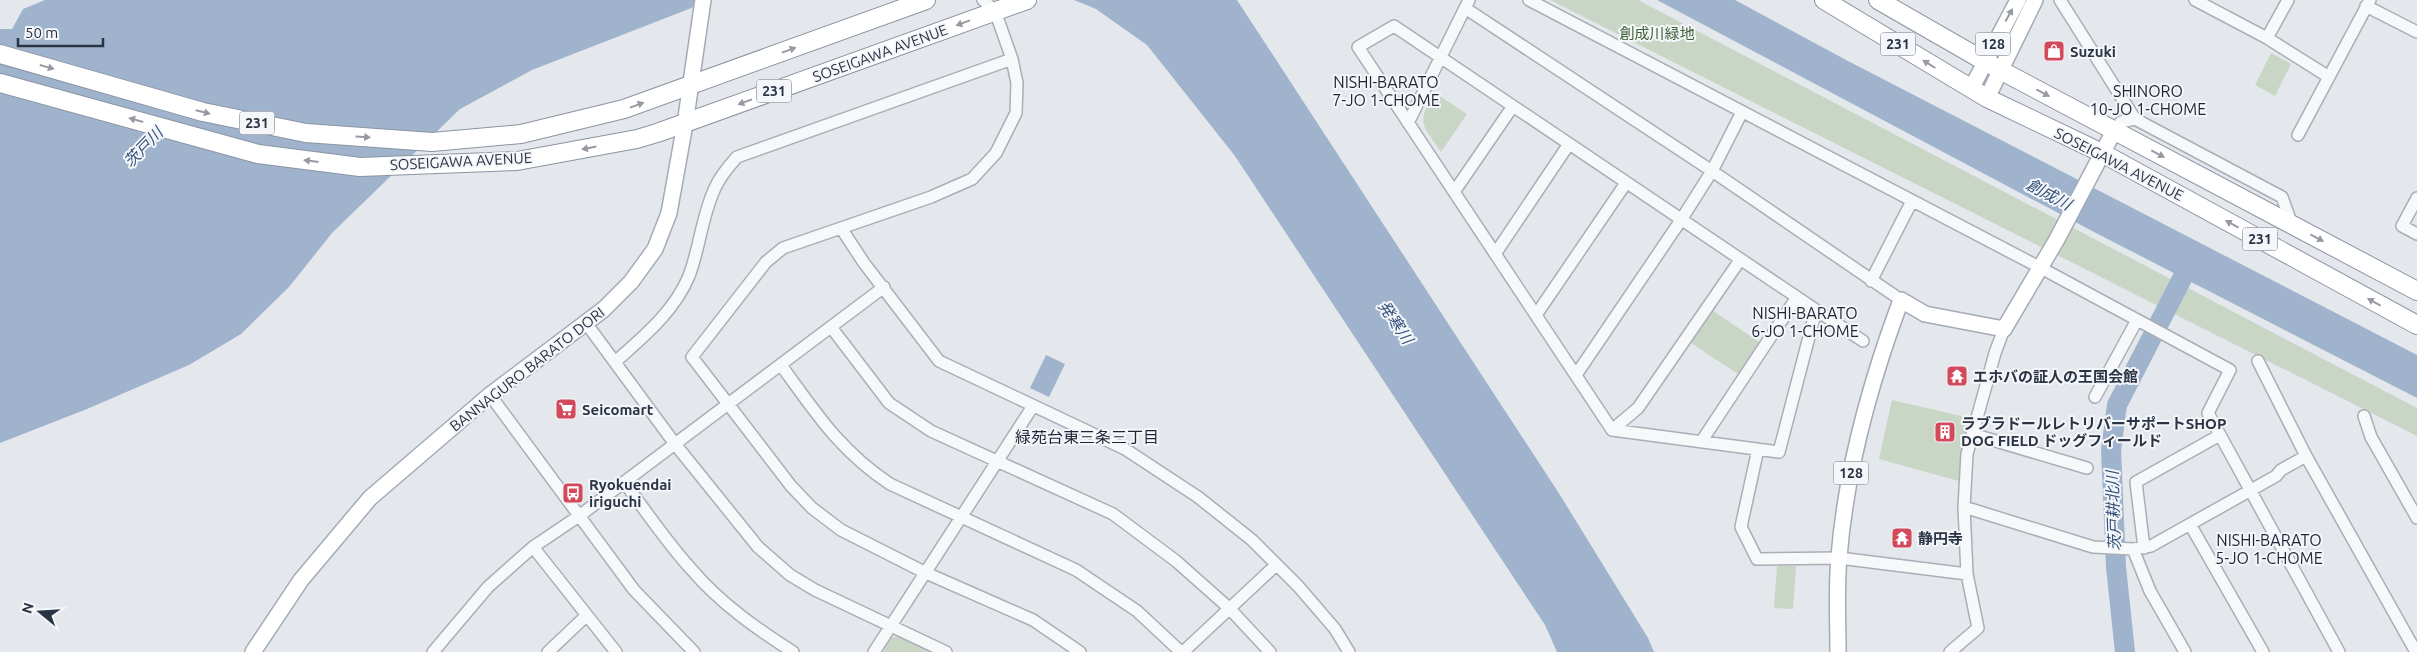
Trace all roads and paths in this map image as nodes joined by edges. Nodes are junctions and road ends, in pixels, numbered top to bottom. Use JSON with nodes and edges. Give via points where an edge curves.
{"nodes":[{"id":1,"x":703,"y":0,"type":"edge"},
{"id":2,"x":926,"y":0,"type":"edge"},
{"id":3,"x":1027,"y":0,"type":"edge"},
{"id":4,"x":1529,"y":0,"type":"edge"},
{"id":5,"x":1824,"y":0,"type":"edge"},
{"id":6,"x":1878,"y":0,"type":"edge"},
{"id":7,"x":2018,"y":0,"type":"edge"},
{"id":8,"x":2036,"y":0,"type":"edge"},
{"id":9,"x":2060,"y":0,"type":"edge"},
{"id":10,"x":2195,"y":0,"type":"edge"},
{"id":11,"x":2288,"y":0,"type":"edge"},
{"id":12,"x":2368,"y":3,"type":"edge"},
{"id":13,"x":1467,"y":4,"type":"edge"},
{"id":14,"x":2212,"y":4,"type":"edge"},
{"id":15,"x":989,"y":6,"type":"edge"},
{"id":16,"x":2417,"y":32,"type":"edge"},
{"id":17,"x":2267,"y":38,"type":"junction"},
{"id":18,"x":0,"y":54,"type":"edge"},
{"id":19,"x":1440,"y":57,"type":"junction"},
{"id":20,"x":1012,"y":58,"type":"junction"},
{"id":21,"x":1992,"y":66,"type":"junction"},
{"id":22,"x":2329,"y":76,"type":"junction"},
{"id":23,"x":0,"y":83,"type":"edge"},
{"id":24,"x":691,"y":86,"type":"junction"},
{"id":25,"x":1971,"y":89,"type":"junction"},
{"id":26,"x":1987,"y":98,"type":"junction"},
{"id":27,"x":1513,"y":106,"type":"junction"},
{"id":28,"x":1742,"y":112,"type":"junction"},
{"id":29,"x":2135,"y":119,"type":"junction"},
{"id":30,"x":1408,"y":123,"type":"junction"},
{"id":31,"x":685,"y":124,"type":"junction"},
{"id":32,"x":2114,"y":131,"type":"junction"},
{"id":33,"x":2298,"y":135,"type":"dead end"},
{"id":34,"x":1569,"y":144,"type":"junction"},
{"id":35,"x":2102,"y":153,"type":"junction"},
{"id":36,"x":1712,"y":171,"type":"junction"},
{"id":37,"x":1626,"y":183,"type":"junction"},
{"id":38,"x":1454,"y":192,"type":"junction"},
{"id":39,"x":2417,"y":198,"type":"edge"},
{"id":40,"x":1912,"y":201,"type":"junction"},
{"id":41,"x":1681,"y":220,"type":"junction"},
{"id":42,"x":2292,"y":225,"type":"junction"},
{"id":43,"x":841,"y":228,"type":"junction"},
{"id":44,"x":2417,"y":234,"type":"edge"},
{"id":45,"x":1495,"y":254,"type":"junction"},
{"id":46,"x":1740,"y":260,"type":"junction"},
{"id":47,"x":2041,"y":268,"type":"junction"},
{"id":48,"x":1870,"y":281,"type":"junction"},
{"id":49,"x":884,"y":287,"type":"junction"},
{"id":50,"x":2417,"y":291,"type":"edge"},
{"id":51,"x":1797,"y":297,"type":"junction"},
{"id":52,"x":1901,"y":300,"type":"junction"},
{"id":53,"x":1816,"y":310,"type":"junction"},
{"id":54,"x":1536,"y":315,"type":"junction"},
{"id":55,"x":2137,"y":320,"type":"junction"},
{"id":56,"x":586,"y":323,"type":"junction"},
{"id":57,"x":2417,"y":325,"type":"edge"},
{"id":58,"x":831,"y":327,"type":"junction"},
{"id":59,"x":2004,"y":329,"type":"junction"},
{"id":60,"x":1863,"y":341,"type":"dead end"},
{"id":61,"x":2258,"y":361,"type":"dead end"},
{"id":62,"x":615,"y":362,"type":"junction"},
{"id":63,"x":781,"y":365,"type":"junction"},
{"id":64,"x":1576,"y":375,"type":"junction"},
{"id":65,"x":490,"y":394,"type":"junction"},
{"id":66,"x":2095,"y":397,"type":"dead end"},
{"id":67,"x":728,"y":404,"type":"junction"},
{"id":68,"x":1033,"y":406,"type":"junction"},
{"id":69,"x":2364,"y":416,"type":"dead end"},
{"id":70,"x":1612,"y":430,"type":"junction"},
{"id":71,"x":1972,"y":434,"type":"junction"},
{"id":72,"x":2220,"y":435,"type":"junction"},
{"id":73,"x":1701,"y":442,"type":"junction"},
{"id":74,"x":675,"y":444,"type":"junction"},
{"id":75,"x":1758,"y":450,"type":"junction"},
{"id":76,"x":2306,"y":456,"type":"junction"},
{"id":77,"x":997,"y":462,"type":"junction"},
{"id":78,"x":2087,"y":468,"type":"dead end"},
{"id":79,"x":624,"y":482,"type":"junction"},
{"id":80,"x":2250,"y":491,"type":"junction"},
{"id":81,"x":1964,"y":508,"type":"junction"},
{"id":82,"x":579,"y":516,"type":"junction"},
{"id":83,"x":961,"y":518,"type":"junction"},
{"id":84,"x":2417,"y":518,"type":"edge"},
{"id":85,"x":2191,"y":526,"type":"junction"},
{"id":86,"x":533,"y":547,"type":"junction"},
{"id":87,"x":2135,"y":549,"type":"junction"},
{"id":88,"x":1839,"y":558,"type":"junction"},
{"id":89,"x":1276,"y":565,"type":"junction"},
{"id":90,"x":926,"y":573,"type":"junction"},
{"id":91,"x":1967,"y":574,"type":"junction"},
{"id":92,"x":1229,"y":608,"type":"junction"},
{"id":93,"x":586,"y":616,"type":"junction"},
{"id":94,"x":890,"y":627,"type":"junction"},
{"id":95,"x":2413,"y":649,"type":"edge"},
{"id":96,"x":253,"y":652,"type":"edge"},
{"id":97,"x":433,"y":652,"type":"edge"},
{"id":98,"x":548,"y":652,"type":"edge"},
{"id":99,"x":616,"y":652,"type":"edge"},
{"id":100,"x":694,"y":652,"type":"edge"},
{"id":101,"x":793,"y":652,"type":"edge"},
{"id":102,"x":874,"y":652,"type":"edge"},
{"id":103,"x":946,"y":652,"type":"edge"},
{"id":104,"x":1080,"y":652,"type":"edge"},
{"id":105,"x":1182,"y":652,"type":"edge"},
{"id":106,"x":1270,"y":652,"type":"edge"},
{"id":107,"x":1349,"y":652,"type":"edge"},
{"id":108,"x":1838,"y":652,"type":"edge"},
{"id":109,"x":1950,"y":652,"type":"edge"},
{"id":110,"x":2185,"y":652,"type":"edge"},
{"id":111,"x":2263,"y":652,"type":"edge"},
{"id":112,"x":2339,"y":652,"type":"edge"}],
"edges":[{"from":1,"to":24,"type":"main road","name":"BANNAGURO BARATO DORI"},
{"from":24,"to":2,"type":"highway","name":"SOSEIGAWA AVENUE","number":"231","one_way":true},
{"from":3,"to":15,"type":"highway","name":"SOSEIGAWA AVENUE","number":"231"},
{"from":4,"to":28,"type":"street"},
{"from":25,"to":5,"type":"highway","name":"SOSEIGAWA AVENUE","number":"231","one_way":true},
{"from":6,"to":21,"type":"highway","name":"SOSEIGAWA AVENUE","number":"231"},
{"from":21,"to":7,"type":"main road","number":"128","one_way":true},
{"from":8,"to":21,"type":"main road","number":"128"},
{"from":9,"to":29,"type":"street"},
{"from":10,"to":14,"type":"street"},
{"from":11,"to":17,"type":"street"},
{"from":12,"to":16,"type":"street"},
{"from":12,"to":22,"type":"street"},
{"from":13,"to":19,"type":"street"},
{"from":13,"to":36,"type":"street"},
{"from":14,"to":17,"type":"street"},
{"from":15,"to":20,"type":"street"},
{"from":15,"to":31,"type":"highway","name":"SOSEIGAWA AVENUE","number":"231","one_way":true},
{"from":17,"to":22,"type":"street"},
{"from":18,"to":24,"type":"highway","name":"SOSEIGAWA AVENUE","number":"231","one_way":true,"via":[[203,112],[306,133],[432,142],[522,134],[624,110]]},
{"from":19,"to":27,"type":"street"},
{"from":19,"to":30,"type":"street"},
{"from":19,"to":30,"type":"street","via":[[1394,26],[1358,47]]},
{"from":20,"to":43,"type":"street","via":[[1017,83],[1016,113],[996,153],[972,179]]},
{"from":20,"to":62,"type":"street","via":[[737,157],[715,186],[696,254],[680,292],[656,324]]},
{"from":21,"to":25,"type":"main road","number":"128"},
{"from":21,"to":26,"type":"main road","number":"128"},
{"from":21,"to":32,"type":"highway","name":"SOSEIGAWA AVENUE","number":"231","one_way":true},
{"from":22,"to":33,"type":"street"},
{"from":31,"to":23,"type":"highway","name":"SOSEIGAWA AVENUE","number":"231","one_way":true,"via":[[637,139],[517,161],[360,166],[258,154]]},
{"from":24,"to":31,"type":"main road","name":"BANNAGURO BARATO DORI"},
{"from":25,"to":26,"type":"highway","name":"SOSEIGAWA AVENUE","number":"231"},
{"from":26,"to":35,"type":"highway","name":"SOSEIGAWA AVENUE","number":"231"},
{"from":27,"to":34,"type":"street"},
{"from":27,"to":38,"type":"street"},
{"from":28,"to":36,"type":"street"},
{"from":28,"to":40,"type":"street"},
{"from":29,"to":32,"type":"street","via":[[2121,122]]},
{"from":29,"to":42,"type":"street","via":[[2282,197]]},
{"from":30,"to":38,"type":"street"},
{"from":31,"to":56,"type":"main road","name":"BANNAGURO BARATO DORI","via":[[669,213],[655,250],[631,282]]},
{"from":32,"to":35,"type":"main road"},
{"from":32,"to":42,"type":"highway","name":"SOSEIGAWA AVENUE","number":"231","one_way":true},
{"from":34,"to":37,"type":"street"},
{"from":34,"to":45,"type":"street"},
{"from":35,"to":47,"type":"main road"},
{"from":57,"to":35,"type":"highway","name":"SOSEIGAWA AVENUE","number":"231","one_way":true},
{"from":36,"to":41,"type":"street"},
{"from":36,"to":48,"type":"street"},
{"from":37,"to":41,"type":"street"},
{"from":37,"to":54,"type":"street"},
{"from":38,"to":45,"type":"street"},
{"from":39,"to":44,"type":"street","via":[[2402,226]]},
{"from":40,"to":47,"type":"street"},
{"from":40,"to":48,"type":"street"},
{"from":41,"to":46,"type":"street"},
{"from":41,"to":64,"type":"street"},
{"from":42,"to":50,"type":"highway","name":"SOSEIGAWA AVENUE","number":"231","one_way":true},
{"from":43,"to":49,"type":"street"},
{"from":43,"to":67,"type":"street","via":[[783,248],[766,262],[692,357]]},
{"from":45,"to":54,"type":"street"},
{"from":46,"to":51,"type":"street"},
{"from":46,"to":70,"type":"street","via":[[1638,408]]},
{"from":47,"to":55,"type":"street"},
{"from":47,"to":59,"type":"main road"},
{"from":48,"to":52,"type":"street"},
{"from":49,"to":58,"type":"street"},
{"from":49,"to":68,"type":"street","via":[[939,360]]},
{"from":51,"to":53,"type":"street"},
{"from":51,"to":73,"type":"street"},
{"from":52,"to":59,"type":"main road","via":[[1925,314]]},
{"from":52,"to":88,"type":"main road","number":"128","via":[[1865,410],[1845,503]]},
{"from":53,"to":60,"type":"street"},
{"from":53,"to":75,"type":"street","via":[[1779,452]]},
{"from":54,"to":64,"type":"street"},
{"from":55,"to":66,"type":"street"},
{"from":55,"to":72,"type":"street","via":[[2230,370],[2208,413]]},
{"from":56,"to":62,"type":"street"},
{"from":56,"to":65,"type":"main road","name":"BANNAGURO BARATO DORI"},
{"from":58,"to":63,"type":"street"},
{"from":58,"to":77,"type":"street","via":[[889,403],[931,431]]},
{"from":59,"to":71,"type":"street","via":[[1994,353]]},
{"from":61,"to":76,"type":"street"},
{"from":62,"to":74,"type":"street"},
{"from":63,"to":67,"type":"street"},
{"from":63,"to":83,"type":"street","via":[[846,451],[890,484]]},
{"from":64,"to":70,"type":"street"},
{"from":65,"to":82,"type":"street"},
{"from":65,"to":96,"type":"main road","name":"BANNAGURO BARATO DORI","via":[[370,498],[302,580]]},
{"from":67,"to":74,"type":"street"},
{"from":67,"to":90,"type":"street","via":[[791,486],[812,508],[841,530]]},
{"from":68,"to":77,"type":"street"},
{"from":68,"to":89,"type":"street","via":[[1125,449],[1198,497],[1252,540]]},
{"from":69,"to":84,"type":"street","via":[[2371,437]]},
{"from":70,"to":73,"type":"street"},
{"from":71,"to":78,"type":"street"},
{"from":71,"to":81,"type":"street","via":[[1967,454]]},
{"from":72,"to":80,"type":"street"},
{"from":72,"to":87,"type":"street","via":[[2136,482]]},
{"from":73,"to":75,"type":"street"},
{"from":74,"to":79,"type":"street"},
{"from":74,"to":94,"type":"street","via":[[758,547],[790,575]]},
{"from":75,"to":88,"type":"street","via":[[1741,527],[1757,559]]},
{"from":76,"to":80,"type":"street"},
{"from":76,"to":95,"type":"street"},
{"from":77,"to":83,"type":"street"},
{"from":77,"to":92,"type":"street","via":[[1113,514],[1176,561]]},
{"from":79,"to":82,"type":"street"},
{"from":79,"to":101,"type":"street","via":[[703,582],[764,633]]},
{"from":80,"to":85,"type":"street"},
{"from":80,"to":112,"type":"street"},
{"from":81,"to":87,"type":"street","via":[[2099,548]]},
{"from":81,"to":91,"type":"street"},
{"from":82,"to":86,"type":"street"},
{"from":82,"to":100,"type":"street","via":[[634,590]]},
{"from":83,"to":90,"type":"street"},
{"from":83,"to":105,"type":"street","via":[[1076,570],[1137,611]]},
{"from":85,"to":87,"type":"street"},
{"from":85,"to":111,"type":"street"},
{"from":86,"to":93,"type":"street"},
{"from":86,"to":97,"type":"street","via":[[488,588]]},
{"from":87,"to":110,"type":"street","via":[[2150,592]]},
{"from":88,"to":91,"type":"street"},
{"from":88,"to":108,"type":"main road","number":"128"},
{"from":89,"to":92,"type":"street"},
{"from":89,"to":107,"type":"street","via":[[1335,629]]},
{"from":90,"to":94,"type":"street"},
{"from":90,"to":104,"type":"street","via":[[1033,620]]},
{"from":91,"to":109,"type":"street","via":[[1978,628]]},
{"from":92,"to":105,"type":"street"},
{"from":92,"to":106,"type":"street"},
{"from":93,"to":98,"type":"street"},
{"from":93,"to":99,"type":"street"},
{"from":94,"to":102,"type":"street"},
{"from":94,"to":103,"type":"street"}]}
